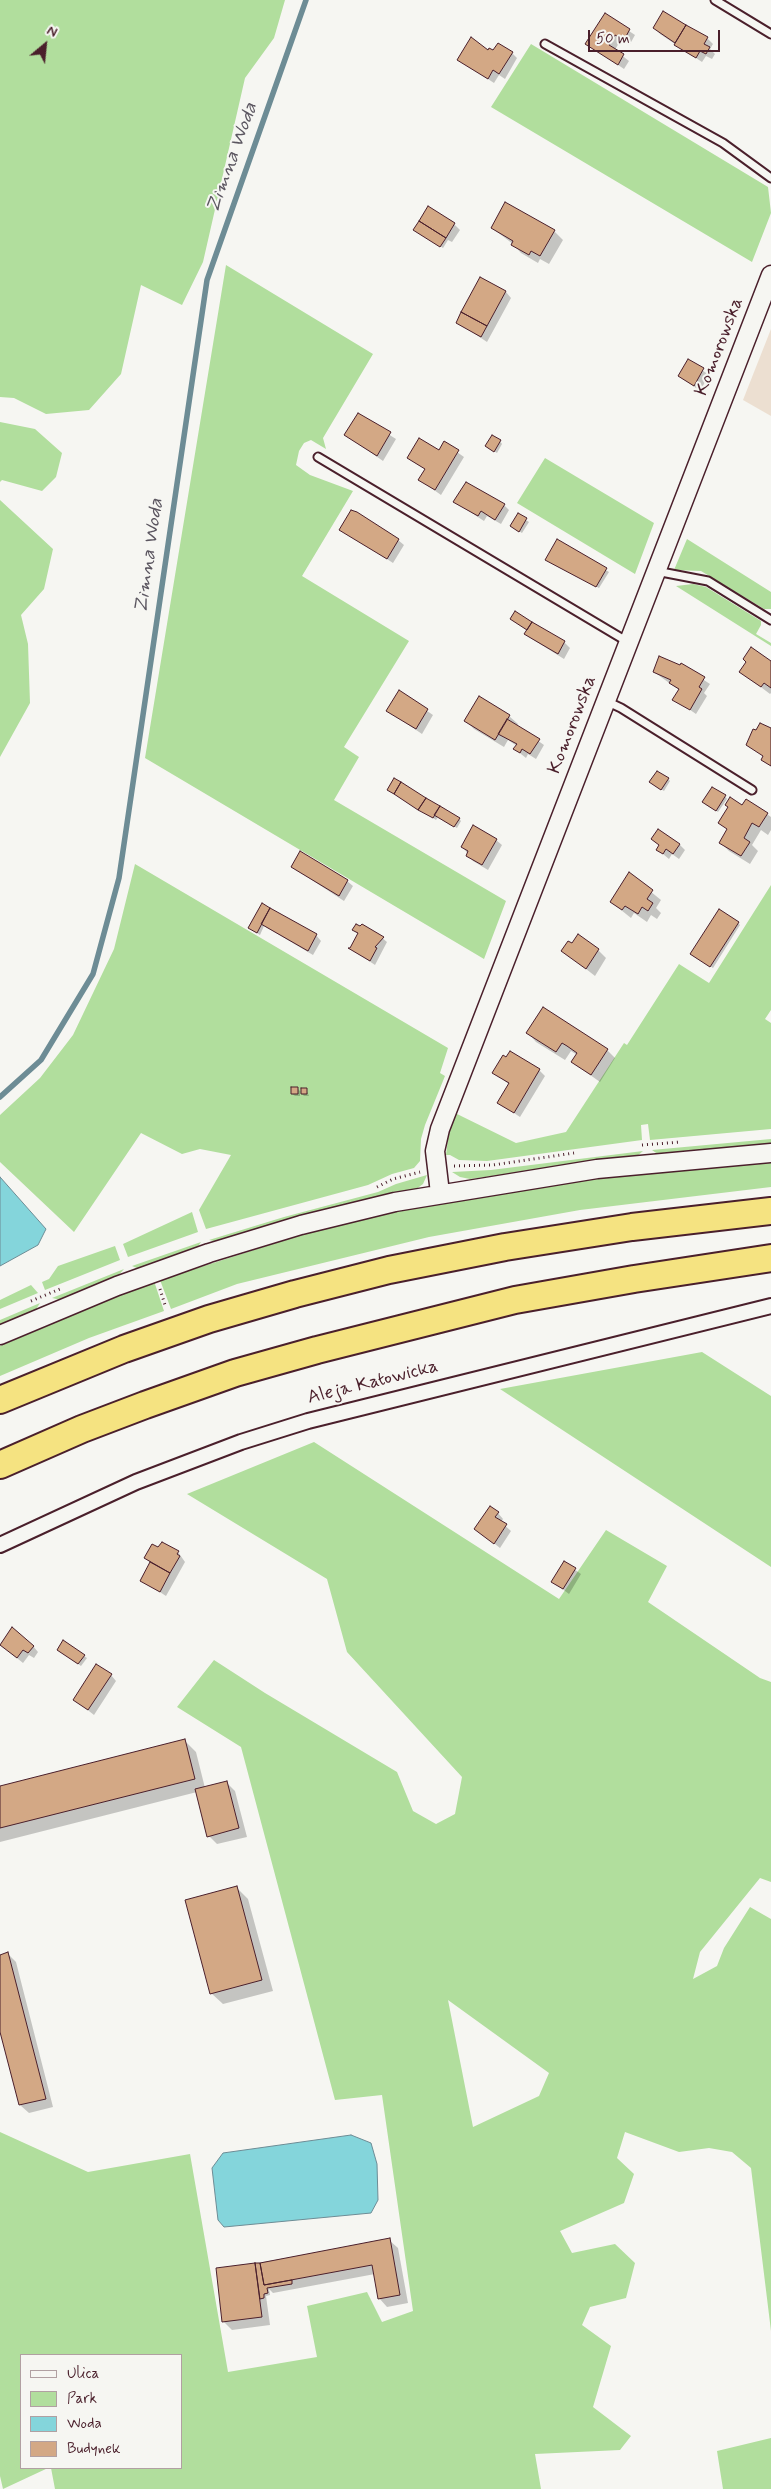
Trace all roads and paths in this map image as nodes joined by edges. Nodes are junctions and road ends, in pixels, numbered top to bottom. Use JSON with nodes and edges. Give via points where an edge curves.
{"nodes":[{"id":1,"x":715,"y":0,"type":"edge"},
{"id":2,"x":771,"y":34,"type":"edge"},
{"id":3,"x":545,"y":44,"type":"dead end"},
{"id":4,"x":771,"y":178,"type":"edge"},
{"id":5,"x":771,"y":275,"type":"edge"},
{"id":6,"x":318,"y":457,"type":"dead end"},
{"id":7,"x":656,"y":571,"type":"junction"},
{"id":8,"x":771,"y":620,"type":"edge"},
{"id":9,"x":628,"y":643,"type":"junction"},
{"id":10,"x":605,"y":701,"type":"junction"},
{"id":11,"x":752,"y":790,"type":"dead end"},
{"id":12,"x":771,"y":1153,"type":"edge"},
{"id":13,"x":440,"y":1194,"type":"junction"},
{"id":14,"x":771,"y":1211,"type":"edge"},
{"id":15,"x":771,"y":1258,"type":"edge"},
{"id":16,"x":160,"y":1287,"type":"dead end"},
{"id":17,"x":165,"y":1304,"type":"dead end"},
{"id":18,"x":771,"y":1306,"type":"edge"},
{"id":19,"x":0,"y":1335,"type":"edge"},
{"id":20,"x":0,"y":1400,"type":"edge"},
{"id":21,"x":0,"y":1465,"type":"edge"},
{"id":22,"x":0,"y":1545,"type":"edge"}],
"edges":[{"from":1,"to":2,"type":"lane"},
{"from":3,"to":4,"type":"lane","via":[[723,143]]},
{"from":5,"to":7,"type":"street","name":"Komorowska"},
{"from":6,"to":9,"type":"lane"},
{"from":7,"to":8,"type":"lane","via":[[708,581]]},
{"from":7,"to":9,"type":"street","name":"Komorowska"},
{"from":9,"to":10,"type":"street","name":"Komorowska"},
{"from":10,"to":11,"type":"lane"},
{"from":10,"to":13,"type":"street","name":"Komorowska","via":[[440,1129],[435,1151]]},
{"from":12,"to":13,"type":"street","via":[[588,1170]]},
{"from":13,"to":19,"type":"street","via":[[301,1225],[210,1253],[108,1289]]},
{"from":14,"to":20,"type":"highway","via":[[505,1247],[390,1270],[209,1319],[124,1349]]},
{"from":15,"to":21,"type":"highway","via":[[516,1300],[317,1350],[235,1373],[145,1405]]},
{"from":16,"to":17,"type":"path"},
{"from":18,"to":22,"type":"street","name":"Aleja Katowicka","via":[[308,1421],[241,1442],[136,1482]]}]}
